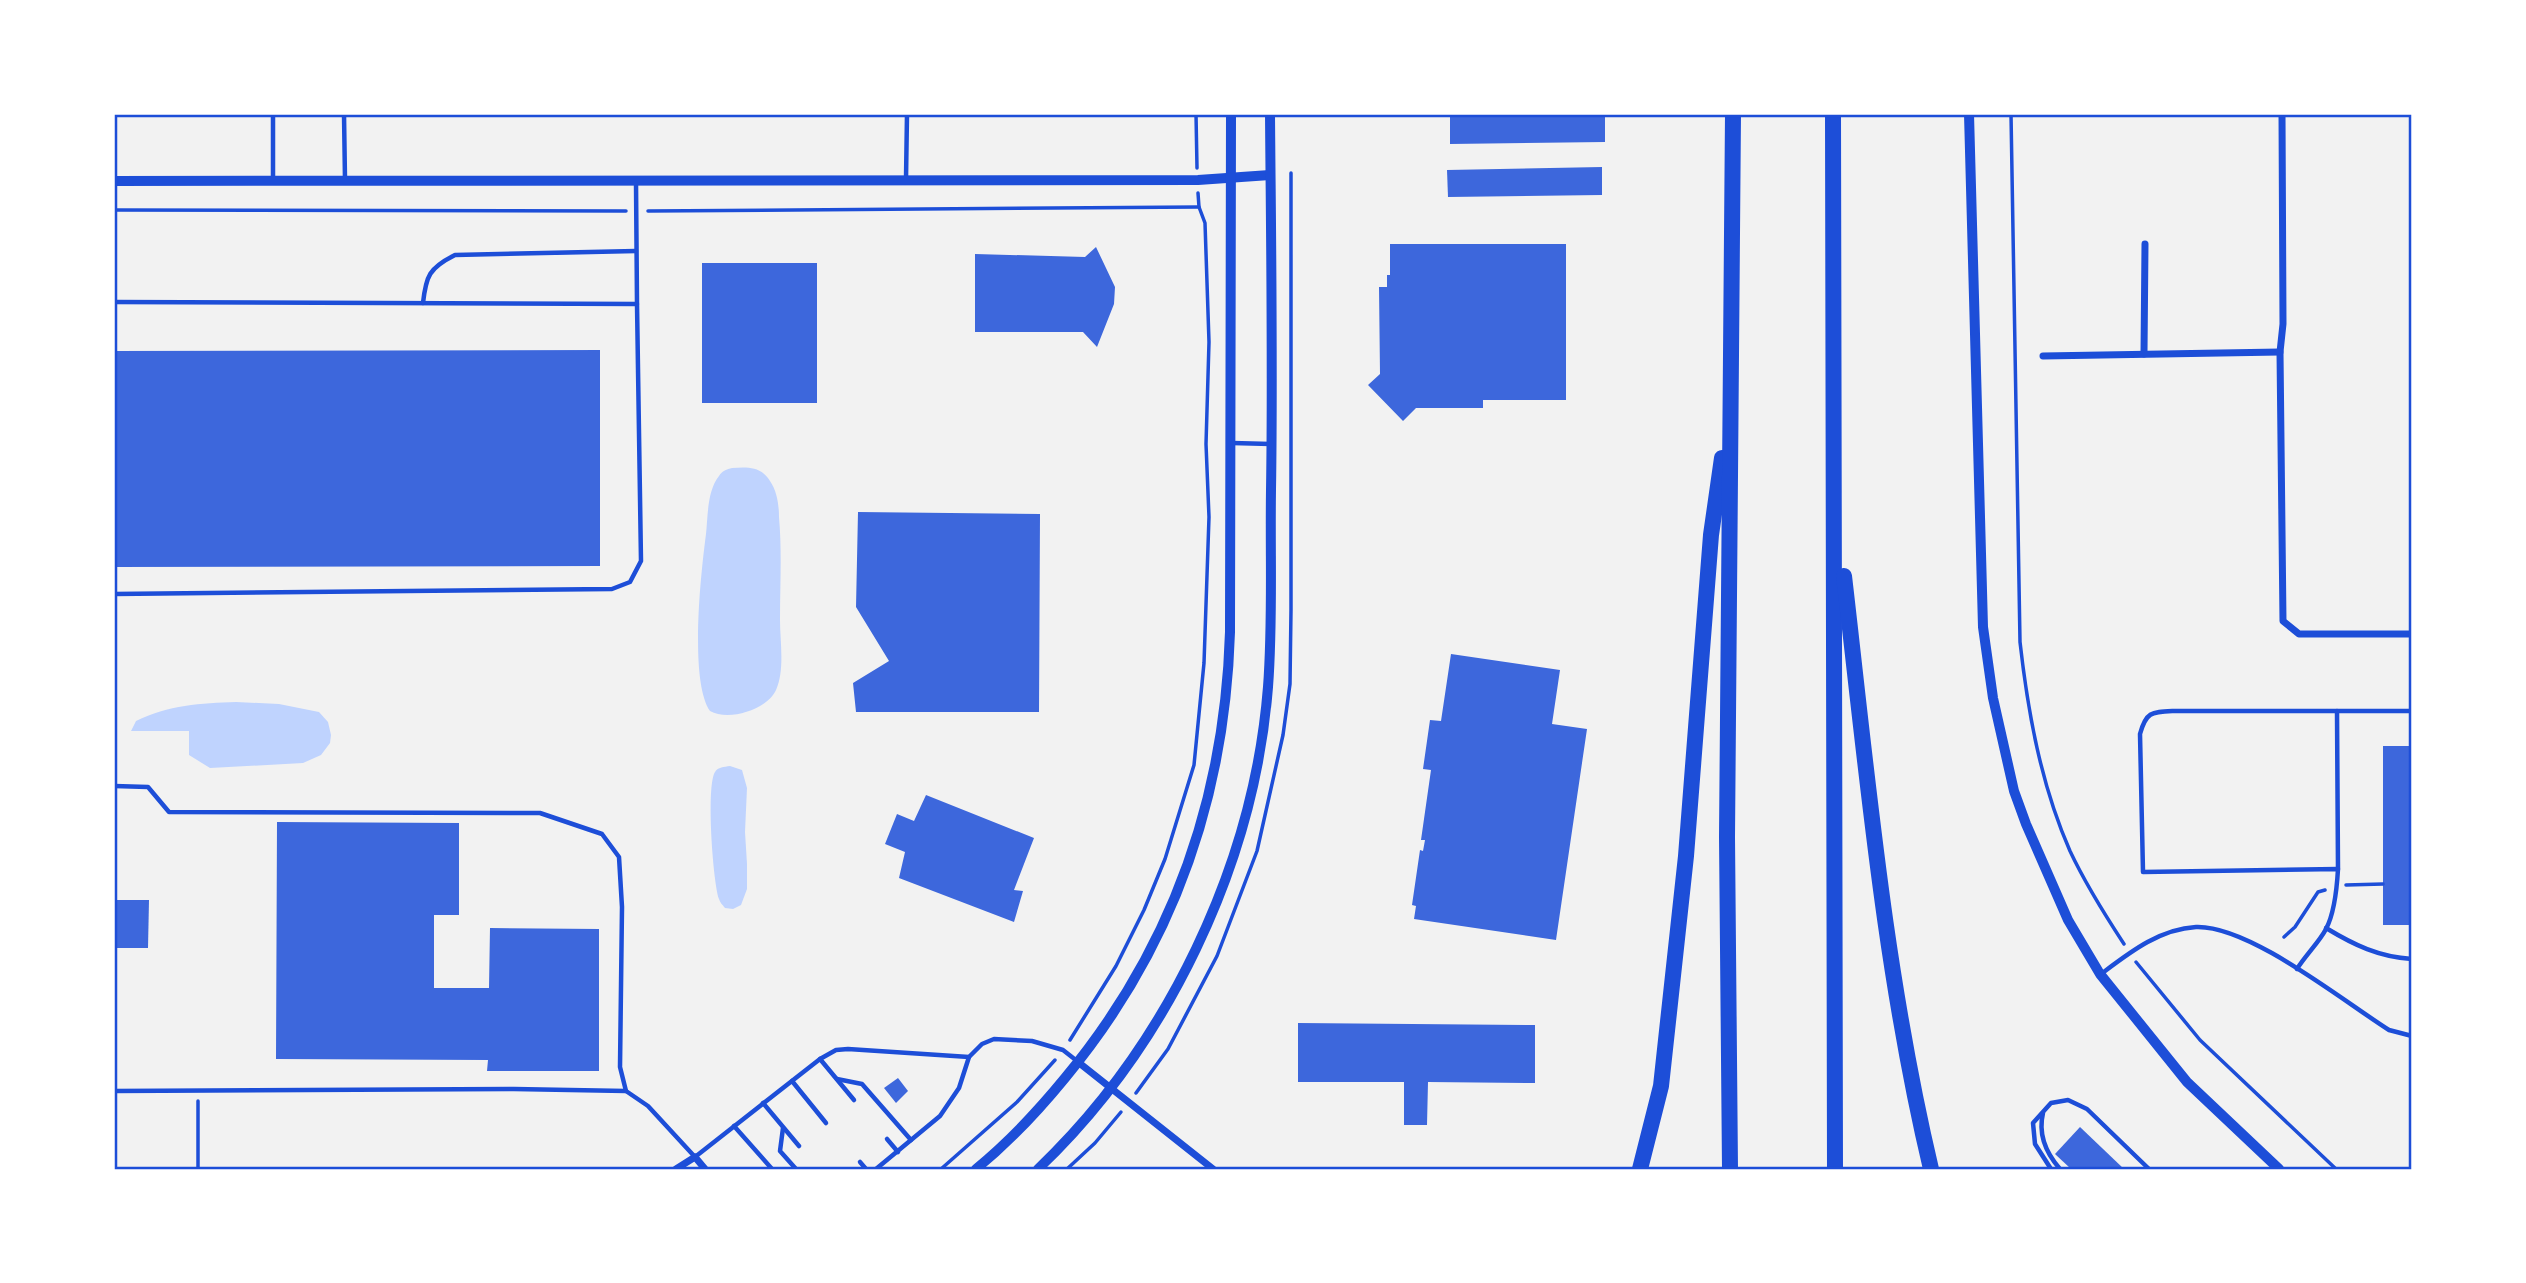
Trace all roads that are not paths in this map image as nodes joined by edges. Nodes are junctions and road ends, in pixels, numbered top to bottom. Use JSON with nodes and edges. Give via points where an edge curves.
{"nodes":[{"id":1,"x":273,"y":114,"type":"edge"},
{"id":2,"x":344,"y":114,"type":"edge"},
{"id":3,"x":907,"y":114,"type":"edge"},
{"id":4,"x":1231,"y":114,"type":"edge"},
{"id":5,"x":1270,"y":114,"type":"edge"},
{"id":6,"x":1733,"y":114,"type":"edge"},
{"id":7,"x":1833,"y":114,"type":"edge"},
{"id":8,"x":1969,"y":114,"type":"edge"},
{"id":9,"x":2282,"y":114,"type":"edge"},
{"id":10,"x":1270,"y":175,"type":"junction"},
{"id":11,"x":1231,"y":178,"type":"junction"},
{"id":12,"x":906,"y":179,"type":"junction"},
{"id":13,"x":273,"y":180,"type":"junction"},
{"id":14,"x":114,"y":181,"type":"edge"},
{"id":15,"x":345,"y":181,"type":"junction"},
{"id":16,"x":636,"y":181,"type":"junction"},
{"id":17,"x":2145,"y":244,"type":"dead end"},
{"id":18,"x":636,"y":251,"type":"junction"},
{"id":19,"x":114,"y":302,"type":"edge"},
{"id":20,"x":424,"y":303,"type":"junction"},
{"id":21,"x":637,"y":304,"type":"junction"},
{"id":22,"x":2280,"y":352,"type":"junction"},
{"id":23,"x":2144,"y":354,"type":"junction"},
{"id":24,"x":2043,"y":356,"type":"dead end"},
{"id":25,"x":1731,"y":394,"type":"junction"},
{"id":26,"x":1232,"y":443,"type":"junction"},
{"id":27,"x":1272,"y":444,"type":"junction"},
{"id":28,"x":1835,"y":504,"type":"junction"},
{"id":29,"x":114,"y":594,"type":"edge"},
{"id":30,"x":2412,"y":634,"type":"edge"},
{"id":31,"x":2412,"y":710,"type":"edge"},
{"id":32,"x":2337,"y":711,"type":"junction"},
{"id":33,"x":114,"y":786,"type":"edge"},
{"id":34,"x":2338,"y":869,"type":"junction"},
{"id":35,"x":2326,"y":928,"type":"junction"},
{"id":36,"x":2412,"y":959,"type":"edge"},
{"id":37,"x":2297,"y":970,"type":"junction"},
{"id":38,"x":2100,"y":974,"type":"junction"},
{"id":39,"x":2412,"y":1037,"type":"edge"},
{"id":40,"x":970,"y":1057,"type":"junction"},
{"id":41,"x":820,"y":1059,"type":"junction"},
{"id":42,"x":1078,"y":1062,"type":"junction"},
{"id":43,"x":837,"y":1080,"type":"junction"},
{"id":44,"x":792,"y":1081,"type":"junction"},
{"id":45,"x":1111,"y":1089,"type":"junction"},
{"id":46,"x":114,"y":1091,"type":"edge"},
{"id":47,"x":626,"y":1091,"type":"junction"},
{"id":48,"x":854,"y":1100,"type":"dead end"},
{"id":49,"x":763,"y":1103,"type":"junction"},
{"id":50,"x":2045,"y":1108,"type":"junction"},
{"id":51,"x":826,"y":1123,"type":"dead end"},
{"id":52,"x":734,"y":1126,"type":"junction"},
{"id":53,"x":783,"y":1127,"type":"junction"},
{"id":54,"x":887,"y":1139,"type":"dead end"},
{"id":55,"x":911,"y":1140,"type":"junction"},
{"id":56,"x":799,"y":1146,"type":"dead end"},
{"id":57,"x":898,"y":1152,"type":"junction"},
{"id":58,"x":695,"y":1157,"type":"junction"},
{"id":59,"x":860,"y":1162,"type":"dead end"},
{"id":60,"x":2274,"y":1168,"type":"edge"},
{"id":61,"x":676,"y":1169,"type":"edge"},
{"id":62,"x":705,"y":1169,"type":"edge"},
{"id":63,"x":772,"y":1169,"type":"edge"},
{"id":64,"x":796,"y":1169,"type":"edge"},
{"id":65,"x":866,"y":1169,"type":"edge"},
{"id":66,"x":876,"y":1169,"type":"edge"},
{"id":67,"x":976,"y":1169,"type":"edge"},
{"id":68,"x":1038,"y":1169,"type":"edge"},
{"id":69,"x":1213,"y":1169,"type":"edge"},
{"id":70,"x":1640,"y":1169,"type":"edge"},
{"id":71,"x":1730,"y":1169,"type":"edge"},
{"id":72,"x":1835,"y":1169,"type":"edge"},
{"id":73,"x":1931,"y":1169,"type":"edge"},
{"id":74,"x":2051,"y":1169,"type":"edge"},
{"id":75,"x":2060,"y":1169,"type":"edge"},
{"id":76,"x":2149,"y":1169,"type":"edge"}],
"edges":[{"from":1,"to":13,"type":"lane"},
{"from":2,"to":15,"type":"lane"},
{"from":3,"to":12,"type":"lane"},
{"from":4,"to":11,"type":"street"},
{"from":5,"to":10,"type":"street"},
{"from":6,"to":25,"type":"highway"},
{"from":7,"to":28,"type":"highway"},
{"from":8,"to":38,"type":"street","via":[[1983,627],[1993,698],[2026,824],[2068,920]]},
{"from":9,"to":22,"type":"street"},
{"from":10,"to":11,"type":"street"},
{"from":10,"to":27,"type":"street"},
{"from":11,"to":12,"type":"street"},
{"from":11,"to":26,"type":"street"},
{"from":12,"to":16,"type":"street"},
{"from":13,"to":14,"type":"street"},
{"from":13,"to":15,"type":"street"},
{"from":15,"to":16,"type":"street"},
{"from":16,"to":18,"type":"lane"},
{"from":17,"to":23,"type":"street"},
{"from":18,"to":20,"type":"lane","via":[[455,255],[439,263],[426,278]]},
{"from":18,"to":21,"type":"lane"},
{"from":19,"to":20,"type":"lane"},
{"from":20,"to":21,"type":"lane"},
{"from":21,"to":29,"type":"lane","via":[[641,561],[630,582],[612,589]]},
{"from":22,"to":23,"type":"street"},
{"from":22,"to":30,"type":"street","via":[[2283,621],[2299,634]]},
{"from":23,"to":24,"type":"street"},
{"from":25,"to":70,"type":"highway","via":[[1711,535],[1686,856],[1661,1086]]},
{"from":25,"to":71,"type":"highway"},
{"from":26,"to":27,"type":"lane"},
{"from":26,"to":42,"type":"street","via":[[1228,681],[1203,819],[1169,914],[1113,1015]]},
{"from":27,"to":45,"type":"street","via":[[1268,688],[1242,828],[1200,940]]},
{"from":28,"to":72,"type":"highway"},
{"from":28,"to":73,"type":"highway","via":[[1879,871]]},
{"from":31,"to":32,"type":"lane"},
{"from":32,"to":34,"type":"lane"},
{"from":32,"to":34,"type":"lane","via":[[2154,712],[2145,719],[2140,734],[2143,872]]},
{"from":33,"to":47,"type":"lane","via":[[148,787],[169,812],[540,813],[602,834],[619,857],[620,1067]]},
{"from":34,"to":35,"type":"lane"},
{"from":35,"to":36,"type":"lane","via":[[2378,954]]},
{"from":35,"to":37,"type":"lane"},
{"from":37,"to":38,"type":"lane","via":[[2249,940],[2196,927],[2144,943]]},
{"from":37,"to":39,"type":"lane","via":[[2389,1030]]},
{"from":38,"to":60,"type":"street","via":[[2187,1082]]},
{"from":40,"to":41,"type":"lane","via":[[848,1049]]},
{"from":40,"to":42,"type":"lane","via":[[994,1039],[1032,1041],[1063,1051]]},
{"from":40,"to":55,"type":"lane","via":[[959,1088],[940,1116]]},
{"from":41,"to":43,"type":"lane"},
{"from":41,"to":44,"type":"lane"},
{"from":42,"to":45,"type":"street"},
{"from":42,"to":67,"type":"street","via":[[1037,1113]]},
{"from":43,"to":48,"type":"lane"},
{"from":43,"to":55,"type":"lane","via":[[862,1084]]},
{"from":44,"to":49,"type":"lane"},
{"from":44,"to":51,"type":"lane"},
{"from":45,"to":68,"type":"street"},
{"from":45,"to":69,"type":"street"},
{"from":46,"to":47,"type":"lane"},
{"from":47,"to":58,"type":"lane","via":[[648,1106]]},
{"from":49,"to":52,"type":"lane"},
{"from":49,"to":53,"type":"lane"},
{"from":50,"to":74,"type":"lane","via":[[2033,1123],[2033,1134]]},
{"from":50,"to":75,"type":"lane","via":[[2042,1137]]},
{"from":50,"to":76,"type":"lane","via":[[2068,1100],[2087,1109]]},
{"from":52,"to":58,"type":"lane"},
{"from":52,"to":63,"type":"lane"},
{"from":53,"to":56,"type":"lane"},
{"from":53,"to":64,"type":"lane","via":[[780,1151]]},
{"from":54,"to":57,"type":"lane"},
{"from":55,"to":57,"type":"lane"},
{"from":57,"to":66,"type":"lane"},
{"from":58,"to":61,"type":"street"},
{"from":58,"to":62,"type":"street"},
{"from":59,"to":65,"type":"lane"}]}
